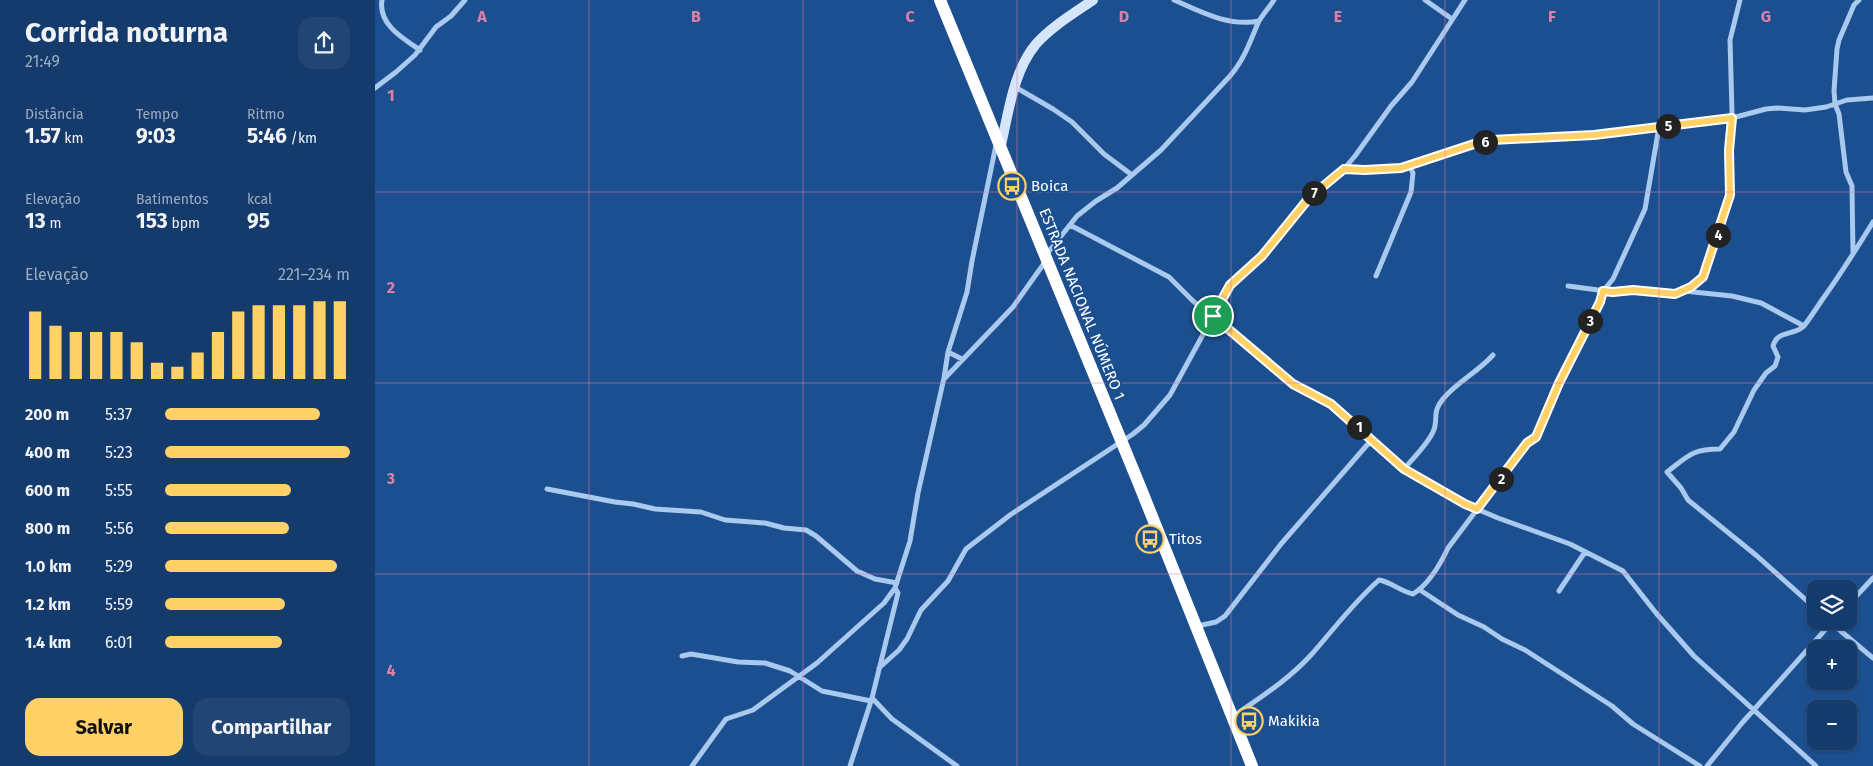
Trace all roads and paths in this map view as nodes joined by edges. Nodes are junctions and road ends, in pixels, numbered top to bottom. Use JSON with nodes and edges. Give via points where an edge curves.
{"nodes":[{"id":1,"x":382,"y":0,"type":"edge"},
{"id":2,"x":465,"y":0,"type":"edge"},
{"id":3,"x":940,"y":0,"type":"edge"},
{"id":4,"x":1093,"y":0,"type":"edge"},
{"id":5,"x":1174,"y":0,"type":"edge"},
{"id":6,"x":1274,"y":0,"type":"edge"},
{"id":7,"x":1425,"y":0,"type":"edge"},
{"id":8,"x":1465,"y":0,"type":"edge"},
{"id":9,"x":1740,"y":0,"type":"edge"},
{"id":10,"x":1859,"y":0,"type":"edge"},
{"id":11,"x":1452,"y":18,"type":"junction"},
{"id":12,"x":1259,"y":21,"type":"junction"},
{"id":13,"x":419,"y":50,"type":"junction"},
{"id":14,"x":1014,"y":87,"type":"junction"},
{"id":15,"x":375,"y":88,"type":"edge"},
{"id":16,"x":1873,"y":98,"type":"edge"},
{"id":17,"x":1835,"y":104,"type":"junction"},
{"id":18,"x":1732,"y":118,"type":"junction"},
{"id":19,"x":1659,"y":127,"type":"junction"},
{"id":20,"x":999,"y":142,"type":"junction"},
{"id":21,"x":1409,"y":165,"type":"junction"},
{"id":22,"x":1344,"y":169,"type":"junction"},
{"id":23,"x":1132,"y":175,"type":"junction"},
{"id":24,"x":1873,"y":222,"type":"edge"},
{"id":25,"x":1070,"y":225,"type":"junction"},
{"id":26,"x":1853,"y":254,"type":"junction"},
{"id":27,"x":1046,"y":258,"type":"junction"},
{"id":28,"x":1376,"y":276,"type":"dead end"},
{"id":29,"x":1568,"y":286,"type":"dead end"},
{"id":30,"x":1603,"y":291,"type":"junction"},
{"id":31,"x":1684,"y":291,"type":"junction"},
{"id":32,"x":1213,"y":316,"type":"junction"},
{"id":33,"x":1804,"y":326,"type":"junction"},
{"id":34,"x":948,"y":352,"type":"junction"},
{"id":35,"x":1493,"y":355,"type":"dead end"},
{"id":36,"x":962,"y":359,"type":"junction"},
{"id":37,"x":944,"y":378,"type":"junction"},
{"id":38,"x":1121,"y":442,"type":"junction"},
{"id":39,"x":1379,"y":445,"type":"junction"},
{"id":40,"x":1404,"y":469,"type":"junction"},
{"id":41,"x":547,"y":489,"type":"dead end"},
{"id":42,"x":1477,"y":509,"type":"junction"},
{"id":43,"x":1585,"y":552,"type":"junction"},
{"id":44,"x":1873,"y":578,"type":"edge"},
{"id":45,"x":896,"y":585,"type":"junction"},
{"id":46,"x":1420,"y":590,"type":"junction"},
{"id":47,"x":1559,"y":590,"type":"dead end"},
{"id":48,"x":1857,"y":595,"type":"edge"},
{"id":49,"x":1807,"y":601,"type":"edge"},
{"id":50,"x":1202,"y":625,"type":"dead end"},
{"id":51,"x":1824,"y":630,"type":"edge"},
{"id":52,"x":1840,"y":630,"type":"edge"},
{"id":53,"x":682,"y":656,"type":"dead end"},
{"id":54,"x":1873,"y":658,"type":"edge"},
{"id":55,"x":879,"y":668,"type":"junction"},
{"id":56,"x":799,"y":676,"type":"junction"},
{"id":57,"x":871,"y":700,"type":"junction"},
{"id":58,"x":1753,"y":709,"type":"junction"},
{"id":59,"x":1238,"y":713,"type":"dead end"},
{"id":60,"x":1710,"y":765,"type":"edge"},
{"id":61,"x":692,"y":766,"type":"edge"},
{"id":62,"x":850,"y":766,"type":"edge"},
{"id":63,"x":957,"y":766,"type":"edge"},
{"id":64,"x":1252,"y":766,"type":"edge"},
{"id":65,"x":1700,"y":766,"type":"edge"},
{"id":66,"x":1816,"y":766,"type":"edge"}],
"edges":[{"from":1,"to":13,"type":"street","via":[[381,10],[387,22]]},
{"from":2,"to":13,"type":"street","via":[[436,27]]},
{"from":3,"to":20,"type":"highway","name":"ESTRADA NACIONAL NÚMERO 1"},
{"from":4,"to":14,"type":"street","via":[[1035,45]]},
{"from":5,"to":12,"type":"street","via":[[1225,20],[1239,23]]},
{"from":6,"to":12,"type":"street"},
{"from":7,"to":11,"type":"street"},
{"from":8,"to":11,"type":"street"},
{"from":9,"to":18,"type":"street","via":[[1730,40]]},
{"from":10,"to":17,"type":"street","via":[[1854,5],[1837,49]]},
{"from":11,"to":22,"type":"street","via":[[1412,82]]},
{"from":12,"to":23,"type":"street","via":[[1238,67],[1161,150]]},
{"from":13,"to":15,"type":"street"},
{"from":14,"to":20,"type":"street"},
{"from":14,"to":23,"type":"street","via":[[1072,122],[1104,154]]},
{"from":16,"to":17,"type":"street"},
{"from":17,"to":18,"type":"street","via":[[1805,110],[1766,109]]},
{"from":17,"to":26,"type":"street","via":[[1852,186]]},
{"from":18,"to":19,"type":"street"},
{"from":18,"to":31,"type":"street","via":[[1730,195],[1705,273]]},
{"from":19,"to":21,"type":"street","via":[[1594,135],[1492,140]]},
{"from":19,"to":30,"type":"street","via":[[1645,209],[1613,279]]},
{"from":20,"to":27,"type":"highway","name":"ESTRADA NACIONAL NÚMERO 1"},
{"from":20,"to":34,"type":"street","via":[[967,292]]},
{"from":21,"to":22,"type":"street","via":[[1401,168]]},
{"from":21,"to":28,"type":"street","via":[[1413,173],[1411,192]]},
{"from":22,"to":32,"type":"street","via":[[1309,198],[1262,256],[1230,285]]},
{"from":23,"to":25,"type":"street","via":[[1084,210]]},
{"from":24,"to":26,"type":"street"},
{"from":25,"to":27,"type":"street"},
{"from":25,"to":32,"type":"street","via":[[1169,278]]},
{"from":26,"to":33,"type":"street"},
{"from":27,"to":36,"type":"street","via":[[1013,307]]},
{"from":27,"to":38,"type":"highway","name":"ESTRADA NACIONAL NÚMERO 1"},
{"from":29,"to":30,"type":"street"},
{"from":30,"to":31,"type":"street","via":[[1640,290],[1675,294]]},
{"from":30,"to":42,"type":"street","via":[[1536,437],[1527,443]]},
{"from":31,"to":33,"type":"street","via":[[1761,303]]},
{"from":32,"to":38,"type":"street","via":[[1170,395],[1144,425]]},
{"from":32,"to":39,"type":"street","via":[[1293,384],[1331,404]]},
{"from":33,"to":49,"type":"street","via":[[1775,340],[1773,346],[1778,357],[1775,366],[1754,390],[1734,432],[1720,449],[1692,453],[1667,472],[1688,500]]},
{"from":34,"to":36,"type":"street"},
{"from":34,"to":37,"type":"street"},
{"from":35,"to":40,"type":"street","via":[[1442,400],[1435,413],[1432,434]]},
{"from":36,"to":37,"type":"street"},
{"from":37,"to":45,"type":"street","via":[[910,541]]},
{"from":38,"to":55,"type":"street","via":[[1010,515],[966,549],[948,581],[921,610],[899,650]]},
{"from":38,"to":64,"type":"highway","name":"ESTRADA NACIONAL NÚMERO 1"},
{"from":39,"to":40,"type":"street"},
{"from":39,"to":50,"type":"street","via":[[1367,445],[1345,469],[1225,616]]},
{"from":40,"to":42,"type":"street"},
{"from":41,"to":45,"type":"street","via":[[655,509],[701,512],[725,520],[806,530],[857,571]]},
{"from":42,"to":43,"type":"street"},
{"from":42,"to":46,"type":"street"},
{"from":43,"to":47,"type":"street"},
{"from":43,"to":58,"type":"street","via":[[1623,572],[1694,656]]},
{"from":44,"to":48,"type":"street"},
{"from":45,"to":55,"type":"street","via":[[897,601]]},
{"from":45,"to":56,"type":"street","via":[[884,603]]},
{"from":46,"to":59,"type":"street","via":[[1413,594],[1403,592],[1379,580],[1285,680]]},
{"from":46,"to":65,"type":"street","via":[[1458,615],[1525,650]]},
{"from":51,"to":58,"type":"street"},
{"from":52,"to":54,"type":"street"},
{"from":53,"to":56,"type":"street","via":[[691,654],[761,663]]},
{"from":55,"to":57,"type":"street"},
{"from":56,"to":57,"type":"street","via":[[822,691]]},
{"from":56,"to":61,"type":"street","via":[[753,710],[726,719]]},
{"from":57,"to":62,"type":"street"},
{"from":57,"to":63,"type":"street"},
{"from":58,"to":60,"type":"street"},
{"from":58,"to":66,"type":"street"}]}
